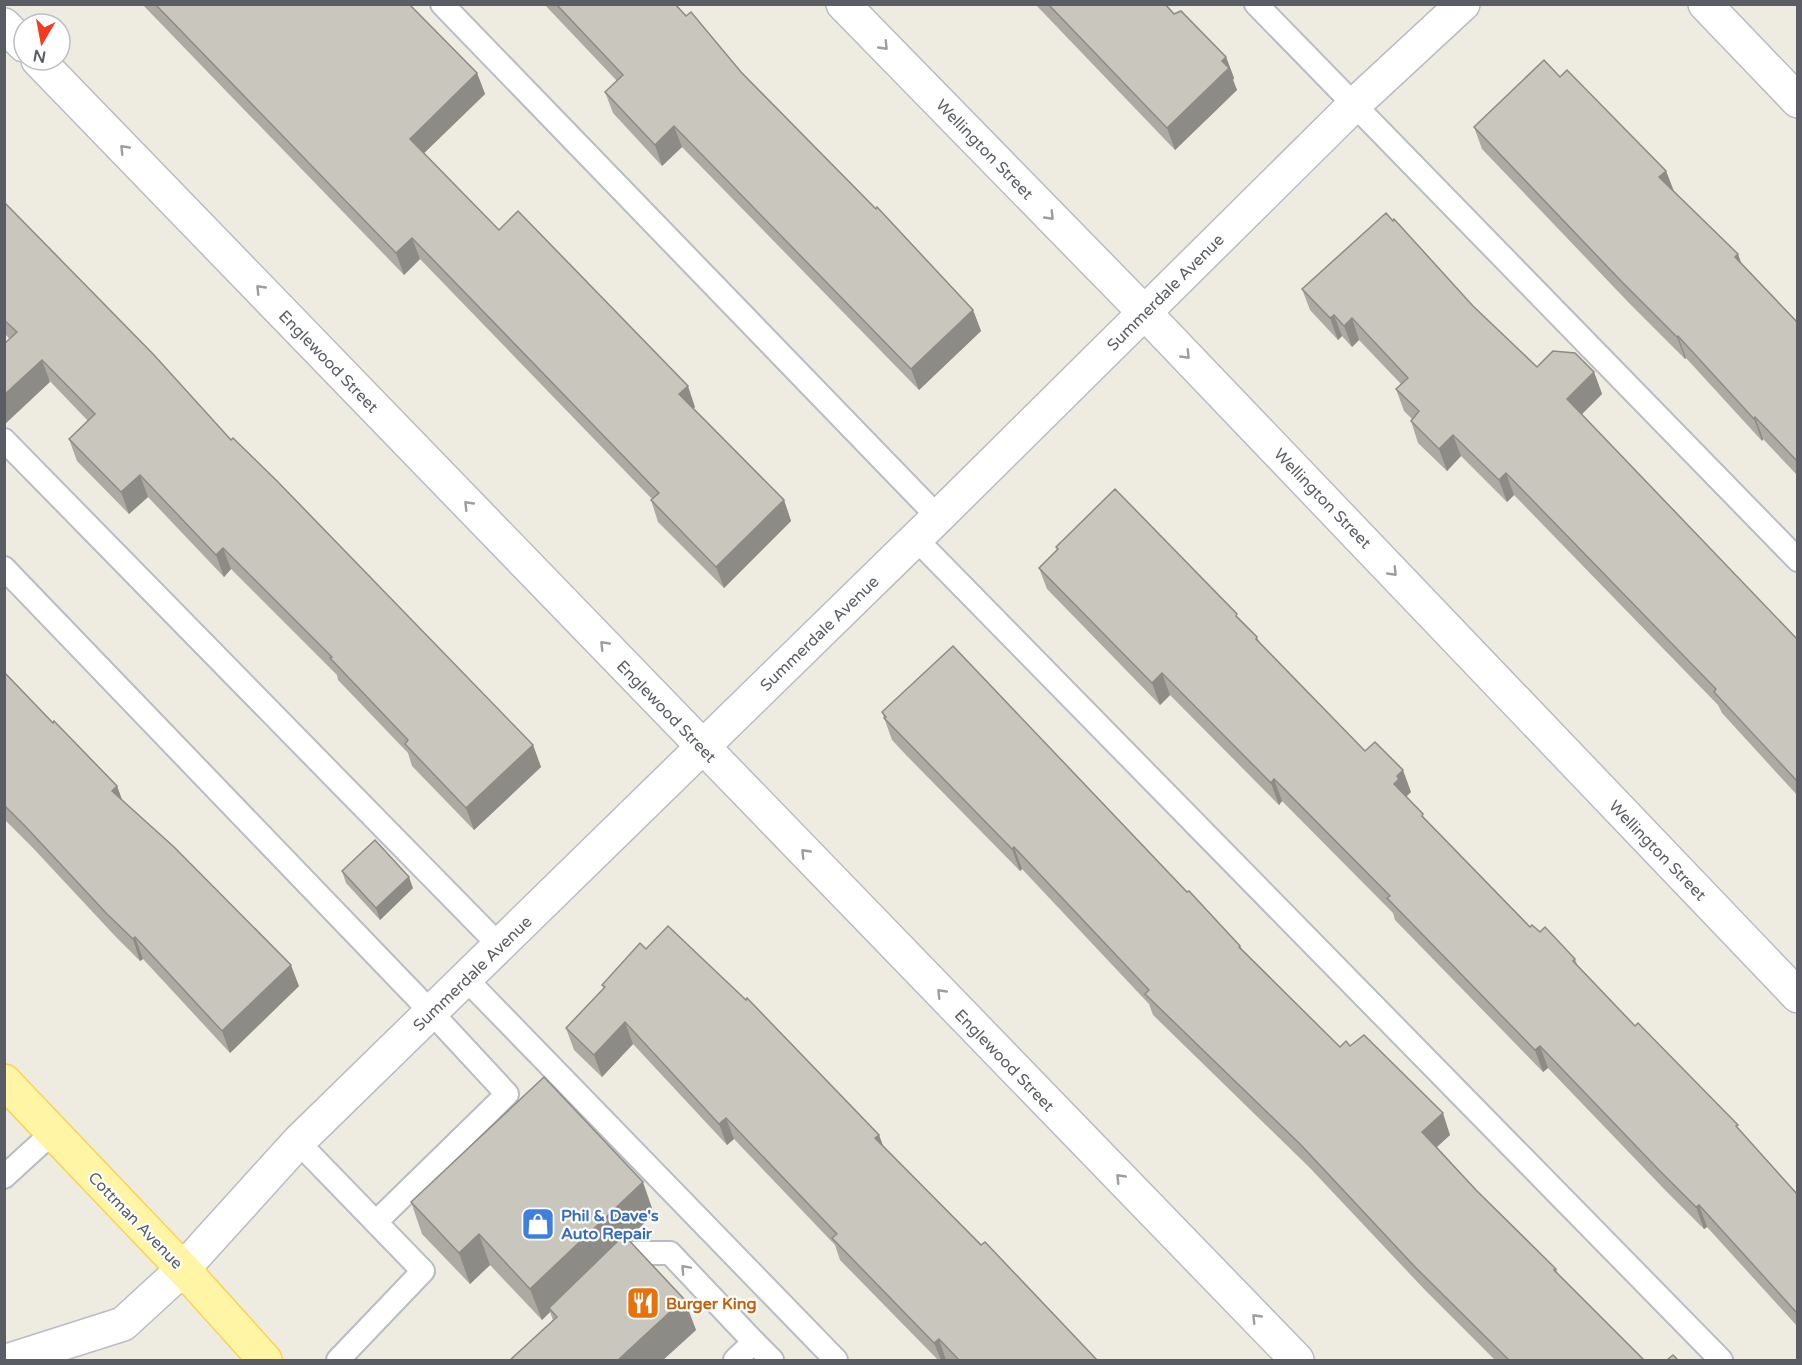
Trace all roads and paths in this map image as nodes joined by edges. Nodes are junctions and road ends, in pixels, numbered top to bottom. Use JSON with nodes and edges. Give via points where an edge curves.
{"nodes":[{"id":1,"x":442,"y":4,"type":"edge"},
{"id":2,"x":843,"y":4,"type":"edge"},
{"id":3,"x":1256,"y":4,"type":"edge"},
{"id":4,"x":1462,"y":4,"type":"edge"},
{"id":5,"x":1705,"y":4,"type":"edge"},
{"id":6,"x":50,"y":72,"type":"edge"},
{"id":7,"x":1797,"y":100,"type":"edge"},
{"id":8,"x":1354,"y":105,"type":"junction"},
{"id":9,"x":1145,"y":313,"type":"junction"},
{"id":10,"x":4,"y":440,"type":"edge"},
{"id":11,"x":927,"y":528,"type":"junction"},
{"id":12,"x":1797,"y":560,"type":"edge"},
{"id":13,"x":4,"y":568,"type":"edge"},
{"id":14,"x":703,"y":748,"type":"junction"},
{"id":15,"x":500,"y":946,"type":"junction"},
{"id":16,"x":466,"y":979,"type":"junction"},
{"id":17,"x":1797,"y":996,"type":"edge"},
{"id":18,"x":431,"y":1012,"type":"junction"},
{"id":19,"x":4,"y":1081,"type":"edge"},
{"id":20,"x":52,"y":1133,"type":"junction"},
{"id":21,"x":298,"y":1142,"type":"junction"},
{"id":22,"x":4,"y":1177,"type":"edge"},
{"id":23,"x":376,"y":1222,"type":"junction"},
{"id":24,"x":183,"y":1269,"type":"junction"},
{"id":25,"x":604,"y":1278,"type":"edge"},
{"id":26,"x":754,"y":1342,"type":"junction"},
{"id":27,"x":10,"y":1360,"type":"edge"},
{"id":28,"x":265,"y":1360,"type":"edge"},
{"id":29,"x":338,"y":1360,"type":"edge"},
{"id":30,"x":735,"y":1360,"type":"edge"},
{"id":31,"x":772,"y":1360,"type":"edge"},
{"id":32,"x":836,"y":1360,"type":"edge"},
{"id":33,"x":1297,"y":1360,"type":"edge"},
{"id":34,"x":1721,"y":1360,"type":"edge"}],
"edges":[{"from":1,"to":11,"type":"lane"},
{"from":2,"to":9,"type":"street","name":"Wellington Street","one_way":true},
{"from":3,"to":8,"type":"lane"},
{"from":4,"to":8,"type":"street","name":"Summerdale Avenue"},
{"from":5,"to":7,"type":"street"},
{"from":14,"to":6,"type":"street","name":"Englewood Street","one_way":true},
{"from":8,"to":9,"type":"street","name":"Summerdale Avenue"},
{"from":8,"to":12,"type":"lane"},
{"from":9,"to":11,"type":"street","name":"Summerdale Avenue"},
{"from":9,"to":17,"type":"street","name":"Wellington Street","one_way":true},
{"from":10,"to":15,"type":"lane"},
{"from":11,"to":14,"type":"street","name":"Summerdale Avenue"},
{"from":11,"to":34,"type":"lane"},
{"from":13,"to":18,"type":"lane"},
{"from":14,"to":15,"type":"street","name":"Summerdale Avenue"},
{"from":33,"to":14,"type":"street","name":"Englewood Street","one_way":true},
{"from":15,"to":16,"type":"street","name":"Summerdale Avenue"},
{"from":16,"to":18,"type":"street","name":"Summerdale Avenue"},
{"from":16,"to":32,"type":"lane"},
{"from":18,"to":21,"type":"street","name":"Summerdale Avenue"},
{"from":18,"to":23,"type":"lane","via":[[507,1094]]},
{"from":19,"to":20,"type":"main road","name":"Cottman Avenue"},
{"from":20,"to":22,"type":"lane"},
{"from":20,"to":24,"type":"main road","name":"Cottman Avenue"},
{"from":21,"to":23,"type":"lane"},
{"from":21,"to":24,"type":"street","name":"Summerdale Avenue"},
{"from":23,"to":29,"type":"lane","via":[[423,1271]]},
{"from":24,"to":27,"type":"street","name":"Summerdale Avenue","via":[[123,1324]]},
{"from":24,"to":28,"type":"main road","name":"Cottman Avenue"},
{"from":26,"to":25,"type":"lane","one_way":true,"via":[[670,1253],[630,1253]]},
{"from":26,"to":30,"type":"lane"},
{"from":26,"to":31,"type":"lane"}]}
